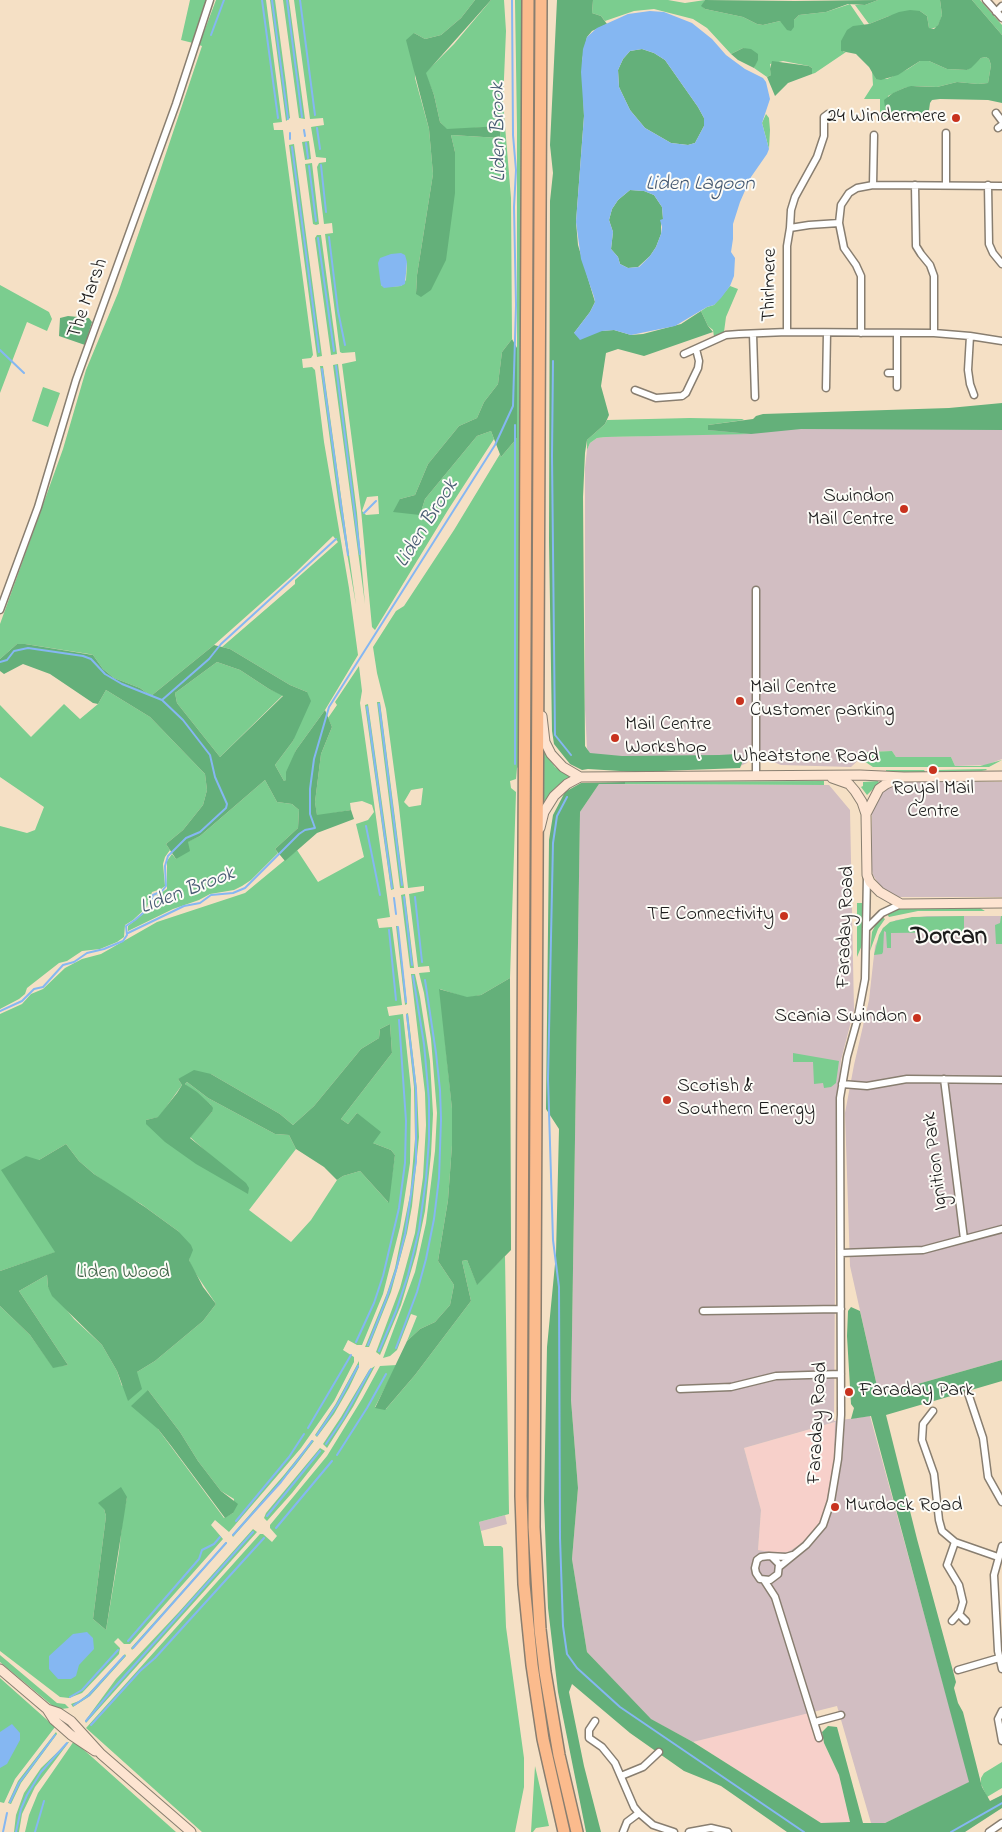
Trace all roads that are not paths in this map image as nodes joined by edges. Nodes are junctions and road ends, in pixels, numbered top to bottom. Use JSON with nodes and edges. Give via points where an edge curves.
{"nodes":[{"id":1,"x":210,"y":0,"type":"edge"},
{"id":2,"x":528,"y":0,"type":"edge"},
{"id":3,"x":541,"y":0,"type":"edge"},
{"id":4,"x":986,"y":0,"type":"edge"},
{"id":5,"x":1002,"y":6,"type":"edge"},
{"id":6,"x":996,"y":12,"type":"junction"},
{"id":7,"x":1002,"y":18,"type":"edge"},
{"id":8,"x":996,"y":113,"type":"dead end"},
{"id":9,"x":828,"y":114,"type":"dead end"},
{"id":10,"x":1002,"y":121,"type":"edge"},
{"id":11,"x":946,"y":133,"type":"dead end"},
{"id":12,"x":874,"y":135,"type":"dead end"},
{"id":13,"x":873,"y":185,"type":"junction"},
{"id":14,"x":915,"y":185,"type":"junction"},
{"id":15,"x":946,"y":185,"type":"junction"},
{"id":16,"x":988,"y":185,"type":"junction"},
{"id":17,"x":1002,"y":186,"type":"edge"},
{"id":18,"x":839,"y":223,"type":"junction"},
{"id":19,"x":790,"y":228,"type":"junction"},
{"id":20,"x":1002,"y":264,"type":"edge"},
{"id":21,"x":787,"y":332,"type":"junction"},
{"id":22,"x":827,"y":333,"type":"junction"},
{"id":23,"x":861,"y":333,"type":"junction"},
{"id":24,"x":934,"y":333,"type":"junction"},
{"id":25,"x":753,"y":334,"type":"junction"},
{"id":26,"x":897,"y":334,"type":"junction"},
{"id":27,"x":970,"y":336,"type":"junction"},
{"id":28,"x":1002,"y":340,"type":"edge"},
{"id":29,"x":696,"y":350,"type":"junction"},
{"id":30,"x":684,"y":354,"type":"dead end"},
{"id":31,"x":888,"y":373,"type":"dead end"},
{"id":32,"x":897,"y":373,"type":"junction"},
{"id":33,"x":897,"y":387,"type":"dead end"},
{"id":34,"x":826,"y":388,"type":"dead end"},
{"id":35,"x":635,"y":390,"type":"dead end"},
{"id":36,"x":974,"y":395,"type":"dead end"},
{"id":37,"x":755,"y":397,"type":"dead end"},
{"id":38,"x":756,"y":590,"type":"dead end"},
{"id":39,"x":0,"y":610,"type":"edge"},
{"id":40,"x":537,"y":685,"type":"junction"},
{"id":41,"x":756,"y":775,"type":"junction"},
{"id":42,"x":822,"y":775,"type":"junction"},
{"id":43,"x":1002,"y":776,"type":"edge"},
{"id":44,"x":580,"y":777,"type":"junction"},
{"id":45,"x":904,"y":777,"type":"junction"},
{"id":46,"x":866,"y":814,"type":"junction"},
{"id":47,"x":536,"y":840,"type":"junction"},
{"id":48,"x":867,"y":875,"type":"junction"},
{"id":49,"x":1002,"y":903,"type":"edge"},
{"id":50,"x":901,"y":904,"type":"junction"},
{"id":51,"x":866,"y":929,"type":"junction"},
{"id":52,"x":944,"y":1079,"type":"junction"},
{"id":53,"x":1002,"y":1080,"type":"edge"},
{"id":54,"x":842,"y":1084,"type":"junction"},
{"id":55,"x":1002,"y":1229,"type":"edge"},
{"id":56,"x":964,"y":1239,"type":"junction"},
{"id":57,"x":841,"y":1253,"type":"junction"},
{"id":58,"x":840,"y":1309,"type":"junction"},
{"id":59,"x":703,"y":1311,"type":"dead end"},
{"id":60,"x":841,"y":1374,"type":"junction"},
{"id":61,"x":680,"y":1389,"type":"dead end"},
{"id":62,"x":968,"y":1393,"type":"dead end"},
{"id":63,"x":933,"y":1411,"type":"dead end"},
{"id":64,"x":921,"y":1413,"type":"dead end"},
{"id":65,"x":927,"y":1418,"type":"junction"},
{"id":66,"x":1002,"y":1502,"type":"edge"},
{"id":67,"x":955,"y":1542,"type":"junction"},
{"id":68,"x":1002,"y":1546,"type":"edge"},
{"id":69,"x":794,"y":1554,"type":"junction"},
{"id":70,"x":772,"y":1557,"type":"junction"},
{"id":71,"x":998,"y":1557,"type":"junction"},
{"id":72,"x":780,"y":1568,"type":"junction"},
{"id":73,"x":776,"y":1577,"type":"junction"},
{"id":74,"x":764,"y":1580,"type":"junction"},
{"id":75,"x":775,"y":1597,"type":"junction"},
{"id":76,"x":958,"y":1614,"type":"junction"},
{"id":77,"x":952,"y":1621,"type":"dead end"},
{"id":78,"x":966,"y":1621,"type":"dead end"},
{"id":79,"x":999,"y":1658,"type":"junction"},
{"id":80,"x":0,"y":1669,"type":"edge"},
{"id":81,"x":1002,"y":1669,"type":"edge"},
{"id":82,"x":958,"y":1670,"type":"dead end"},
{"id":83,"x":48,"y":1709,"type":"junction"},
{"id":84,"x":1002,"y":1711,"type":"edge"},
{"id":85,"x":841,"y":1715,"type":"dead end"},
{"id":86,"x":595,"y":1721,"type":"dead end"},
{"id":87,"x":815,"y":1722,"type":"junction"},
{"id":88,"x":74,"y":1724,"type":"junction"},
{"id":89,"x":67,"y":1732,"type":"junction"},
{"id":90,"x":819,"y":1738,"type":"dead end"},
{"id":91,"x":1002,"y":1741,"type":"edge"},
{"id":92,"x":659,"y":1752,"type":"dead end"},
{"id":93,"x":101,"y":1754,"type":"junction"},
{"id":94,"x":621,"y":1776,"type":"junction"},
{"id":95,"x":639,"y":1813,"type":"junction"},
{"id":96,"x":1002,"y":1823,"type":"edge"},
{"id":97,"x":191,"y":1832,"type":"edge"},
{"id":98,"x":564,"y":1832,"type":"edge"},
{"id":99,"x":577,"y":1832,"type":"edge"},
{"id":100,"x":623,"y":1832,"type":"edge"},
{"id":101,"x":674,"y":1832,"type":"edge"},
{"id":102,"x":691,"y":1832,"type":"edge"},
{"id":103,"x":728,"y":1832,"type":"edge"},
{"id":104,"x":989,"y":1832,"type":"edge"}],
"edges":[{"from":1,"to":39,"type":"street","name":"The Marsh","via":[[176,104],[76,380],[38,507]]},
{"from":2,"to":98,"type":"highway","via":[[521,1496],[524,1584],[532,1665],[543,1739]]},
{"from":3,"to":40,"type":"highway"},
{"from":4,"to":6,"type":"street"},
{"from":5,"to":6,"type":"street"},
{"from":6,"to":7,"type":"street"},
{"from":8,"to":10,"type":"street"},
{"from":9,"to":19,"type":"street","via":[[824,117],[824,136],[817,157],[795,197]]},
{"from":11,"to":15,"type":"street"},
{"from":12,"to":13,"type":"street"},
{"from":13,"to":14,"type":"street"},
{"from":13,"to":18,"type":"street","via":[[857,188],[845,197]]},
{"from":14,"to":15,"type":"street"},
{"from":14,"to":24,"type":"street","via":[[916,246],[934,276]]},
{"from":15,"to":16,"type":"street"},
{"from":16,"to":17,"type":"street"},
{"from":16,"to":20,"type":"street","via":[[989,244]]},
{"from":18,"to":19,"type":"street","name":"Thirlmere"},
{"from":18,"to":23,"type":"street","via":[[844,248],[861,276]]},
{"from":19,"to":21,"type":"street","name":"Thirlmere"},
{"from":21,"to":22,"type":"street"},
{"from":21,"to":25,"type":"street"},
{"from":22,"to":23,"type":"street"},
{"from":22,"to":34,"type":"street"},
{"from":23,"to":26,"type":"street"},
{"from":24,"to":26,"type":"street"},
{"from":24,"to":27,"type":"street"},
{"from":25,"to":29,"type":"street","via":[[726,335]]},
{"from":25,"to":37,"type":"street"},
{"from":26,"to":32,"type":"street"},
{"from":27,"to":28,"type":"street"},
{"from":27,"to":36,"type":"street","via":[[968,367]]},
{"from":29,"to":30,"type":"street"},
{"from":29,"to":35,"type":"street","via":[[698,368],[682,396],[656,398]]},
{"from":31,"to":32,"type":"street"},
{"from":32,"to":33,"type":"street"},
{"from":38,"to":41,"type":"street"},
{"from":40,"to":44,"type":"main road","via":[[548,749],[560,765]]},
{"from":40,"to":47,"type":"highway"},
{"from":41,"to":42,"type":"main road","name":"Wheatstone Road"},
{"from":41,"to":44,"type":"main road","name":"Wheatstone Road"},
{"from":42,"to":45,"type":"main road","name":"Wheatstone Road"},
{"from":42,"to":46,"type":"main road","name":"Faraday Road","via":[[852,787]]},
{"from":43,"to":45,"type":"main road","name":"Wheatstone Road"},
{"from":44,"to":47,"type":"main road","via":[[563,787],[552,799],[544,812]]},
{"from":45,"to":46,"type":"main road","name":"Faraday Road","via":[[879,789]]},
{"from":46,"to":48,"type":"main road","name":"Faraday Road"},
{"from":47,"to":99,"type":"highway","via":[[536,1571],[550,1704]]},
{"from":48,"to":50,"type":"main road","via":[[880,892]]},
{"from":48,"to":51,"type":"street","name":"Faraday Road"},
{"from":49,"to":50,"type":"main road"},
{"from":50,"to":51,"type":"street","via":[[882,913]]},
{"from":51,"to":54,"type":"street","name":"Faraday Road","via":[[864,989]]},
{"from":52,"to":53,"type":"street"},
{"from":52,"to":54,"type":"street","via":[[901,1079],[867,1086]]},
{"from":52,"to":56,"type":"street","name":"Ignition Park"},
{"from":54,"to":57,"type":"street","name":"Faraday Road"},
{"from":55,"to":56,"type":"street"},
{"from":56,"to":57,"type":"street","via":[[916,1251]]},
{"from":57,"to":58,"type":"street","name":"Faraday Road"},
{"from":58,"to":59,"type":"street"},
{"from":58,"to":60,"type":"street","name":"Faraday Road"},
{"from":60,"to":61,"type":"street","via":[[776,1376],[731,1387]]},
{"from":60,"to":69,"type":"street","name":"Faraday Road","via":[[840,1444],[832,1502],[814,1537]]},
{"from":62,"to":66,"type":"street","via":[[983,1438],[988,1477]]},
{"from":63,"to":65,"type":"street"},
{"from":64,"to":65,"type":"street"},
{"from":65,"to":67,"type":"street","via":[[922,1440],[934,1474],[940,1526],[945,1536]]},
{"from":67,"to":71,"type":"street"},
{"from":67,"to":76,"type":"street","via":[[947,1563],[962,1590],[963,1602]]},
{"from":68,"to":71,"type":"street"},
{"from":69,"to":70,"type":"street"},
{"from":69,"to":72,"type":"street","name":"Faraday Road"},
{"from":70,"to":72,"type":"street"},
{"from":70,"to":74,"type":"street","via":[[761,1558],[755,1564],[756,1573]]},
{"from":71,"to":79,"type":"street","via":[[994,1592]]},
{"from":72,"to":73,"type":"street"},
{"from":73,"to":74,"type":"street"},
{"from":73,"to":75,"type":"street"},
{"from":74,"to":75,"type":"street"},
{"from":75,"to":87,"type":"street"},
{"from":76,"to":77,"type":"street"},
{"from":76,"to":78,"type":"street"},
{"from":79,"to":81,"type":"street"},
{"from":79,"to":82,"type":"street"},
{"from":80,"to":83,"type":"main road"},
{"from":83,"to":88,"type":"main road"},
{"from":83,"to":89,"type":"main road"},
{"from":84,"to":91,"type":"street","via":[[998,1719]]},
{"from":85,"to":87,"type":"street"},
{"from":86,"to":94,"type":"street","via":[[589,1730],[589,1738],[609,1754]]},
{"from":87,"to":90,"type":"street"},
{"from":88,"to":89,"type":"main road"},
{"from":88,"to":93,"type":"main road"},
{"from":89,"to":93,"type":"main road"},
{"from":92,"to":94,"type":"street","via":[[643,1768]]},
{"from":93,"to":97,"type":"main road"},
{"from":94,"to":95,"type":"street","via":[[626,1792]]},
{"from":95,"to":100,"type":"street","via":[[627,1822]]},
{"from":95,"to":101,"type":"street","via":[[653,1825]]},
{"from":96,"to":104,"type":"street"},
{"from":102,"to":103,"type":"street","via":[[711,1828]]}]}
